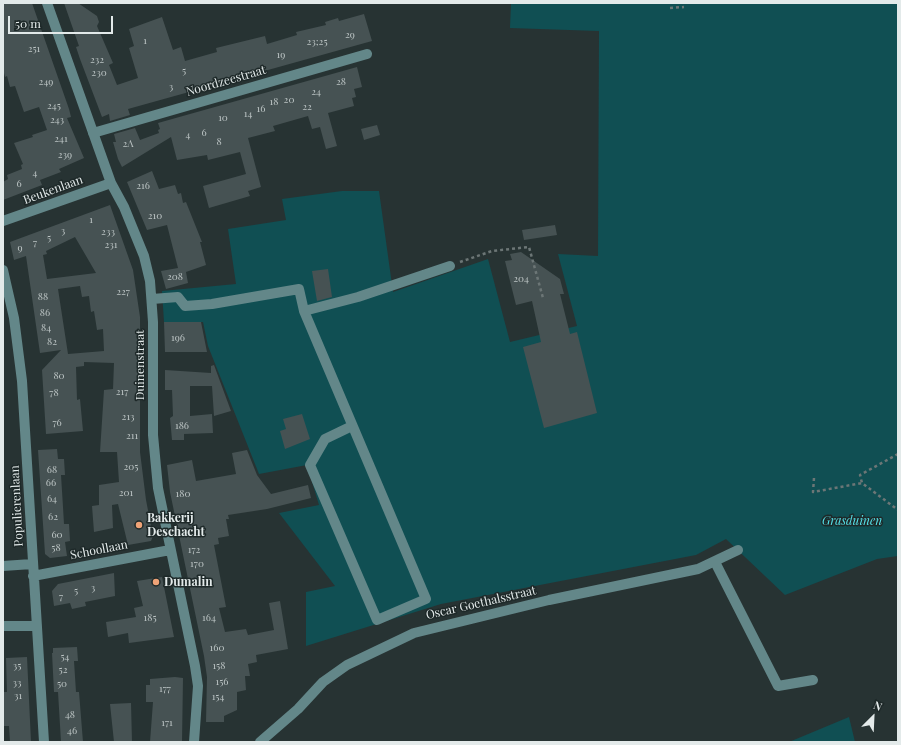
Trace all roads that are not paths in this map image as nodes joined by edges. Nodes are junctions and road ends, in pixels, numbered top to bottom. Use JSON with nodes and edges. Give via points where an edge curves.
{"nodes":[{"id":1,"x":47,"y":3,"type":"edge"},
{"id":2,"x":367,"y":54,"type":"dead end"},
{"id":3,"x":93,"y":133,"type":"junction"},
{"id":4,"x":111,"y":183,"type":"junction"},
{"id":5,"x":3,"y":221,"type":"edge"},
{"id":6,"x":450,"y":266,"type":"road end"},
{"id":7,"x":3,"y":270,"type":"edge"},
{"id":8,"x":152,"y":299,"type":"junction"},
{"id":9,"x":304,"y":311,"type":"junction"},
{"id":10,"x":352,"y":426,"type":"junction"},
{"id":11,"x":170,"y":550,"type":"junction"},
{"id":12,"x":738,"y":550,"type":"dead end"},
{"id":13,"x":715,"y":562,"type":"junction"},
{"id":14,"x":32,"y":564,"type":"junction"},
{"id":15,"x":3,"y":566,"type":"edge"},
{"id":16,"x":33,"y":576,"type":"junction"},
{"id":17,"x":3,"y":626,"type":"edge"},
{"id":18,"x":37,"y":626,"type":"junction"},
{"id":19,"x":813,"y":680,"type":"dead end"},
{"id":20,"x":44,"y":742,"type":"edge"},
{"id":21,"x":194,"y":742,"type":"edge"},
{"id":22,"x":260,"y":742,"type":"edge"}],
"edges":[{"from":1,"to":3,"type":"street","name":"Duinenstraat"},
{"from":2,"to":3,"type":"street","name":"Noordzeestraat"},
{"from":3,"to":4,"type":"street","name":"Duinenstraat"},
{"from":4,"to":5,"type":"street","name":"Beukenlaan"},
{"from":4,"to":8,"type":"street","name":"Duinenstraat","via":[[144,256]]},
{"from":6,"to":9,"type":"street","via":[[358,297]]},
{"from":7,"to":14,"type":"street","name":"Populierenlaan","via":[[14,318],[22,381]]},
{"from":8,"to":9,"type":"street","via":[[178,297],[185,306],[212,304],[299,289]]},
{"from":8,"to":11,"type":"street","name":"Duinenstraat","via":[[153,435],[158,488]]},
{"from":9,"to":10,"type":"street"},
{"from":10,"to":10,"type":"street","via":[[426,599],[377,620],[310,465],[325,439]]},
{"from":11,"to":16,"type":"street","name":"Schoollaan"},
{"from":11,"to":21,"type":"street","name":"Duinenstraat","via":[[198,686]]},
{"from":12,"to":13,"type":"street","name":"Oscar Goethalsstraat"},
{"from":13,"to":19,"type":"street","via":[[778,686]]},
{"from":13,"to":22,"type":"street","name":"Oscar Goethalsstraat","via":[[698,569],[549,600],[414,632],[347,665],[323,682],[298,709]]},
{"from":14,"to":15,"type":"street"},
{"from":14,"to":16,"type":"street","name":"Populierenlaan"},
{"from":16,"to":18,"type":"street","name":"Populierenlaan"},
{"from":17,"to":18,"type":"street"},
{"from":18,"to":20,"type":"street","name":"Populierenlaan"}]}
